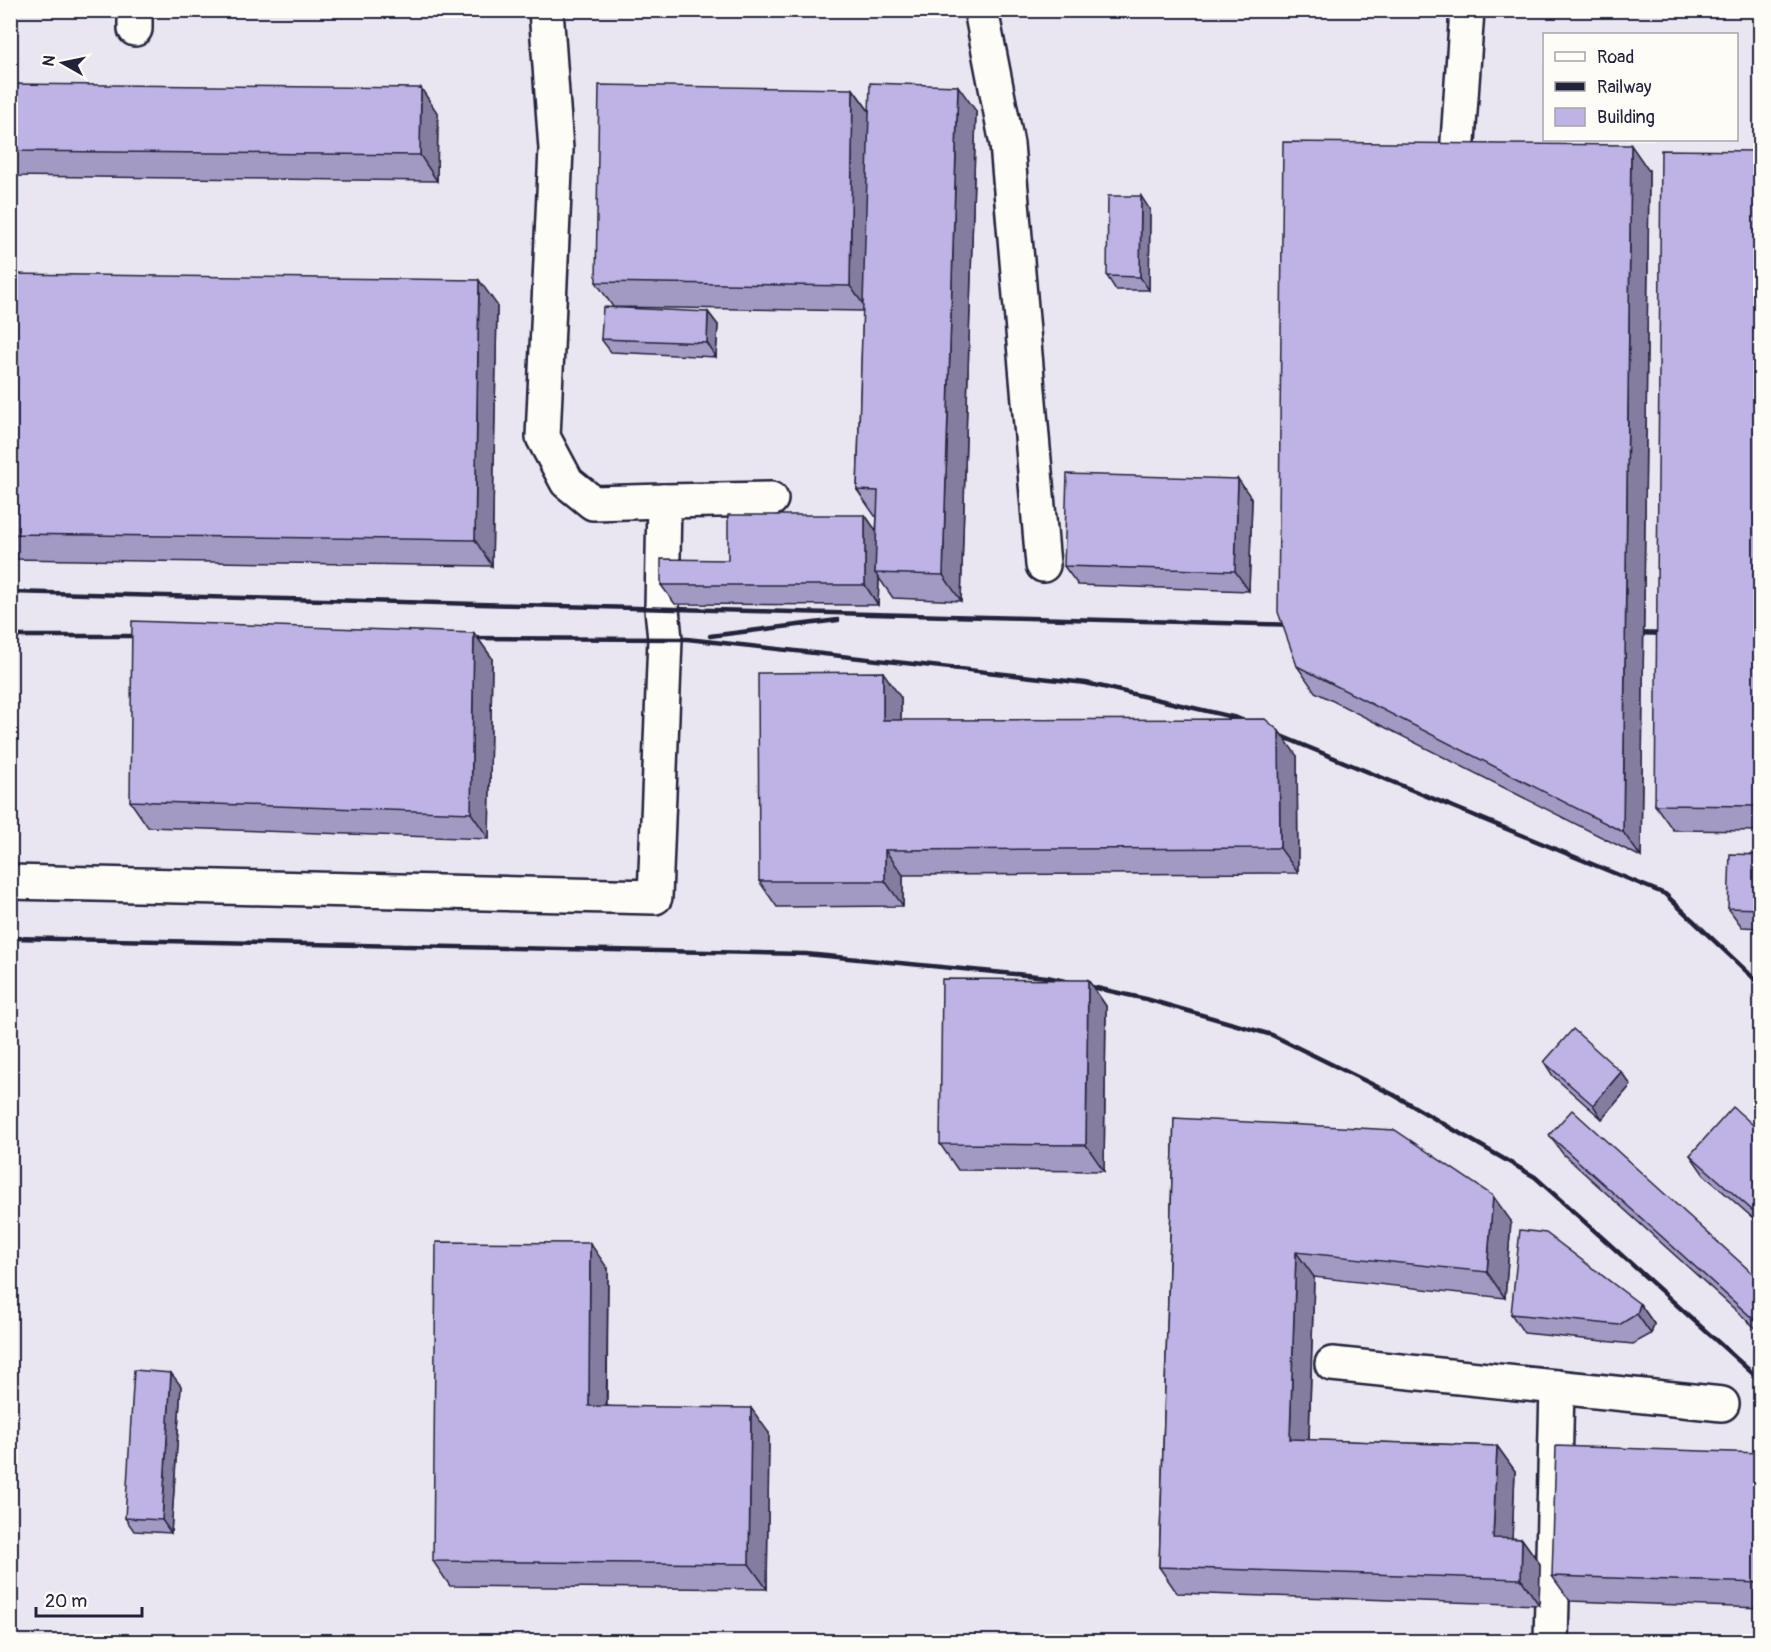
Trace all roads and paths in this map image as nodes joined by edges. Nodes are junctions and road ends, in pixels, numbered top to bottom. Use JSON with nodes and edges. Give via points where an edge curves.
{"nodes":[{"id":1,"x":546,"y":10,"type":"edge"},
{"id":2,"x":981,"y":10,"type":"edge"},
{"id":3,"x":1467,"y":10,"type":"edge"},
{"id":4,"x":1458,"y":141,"type":"edge"},
{"id":5,"x":771,"y":500,"type":"dead end"},
{"id":6,"x":664,"y":501,"type":"junction"},
{"id":7,"x":1043,"y":565,"type":"dead end"},
{"id":8,"x":10,"y":882,"type":"edge"},
{"id":9,"x":1332,"y":1365,"type":"dead end"},
{"id":10,"x":1557,"y":1387,"type":"junction"},
{"id":11,"x":1722,"y":1404,"type":"dead end"},
{"id":12,"x":1551,"y":1641,"type":"edge"}],
"edges":[{"from":1,"to":6,"type":"lane","via":[[556,149],[543,437],[567,482],[593,503]]},
{"from":2,"to":7,"type":"lane","via":[[1006,144]]},
{"from":3,"to":4,"type":"lane"},
{"from":5,"to":6,"type":"lane"},
{"from":6,"to":8,"type":"lane","via":[[665,639],[655,897]]},
{"from":9,"to":10,"type":"lane"},
{"from":10,"to":11,"type":"lane"},
{"from":10,"to":12,"type":"lane"}]}
